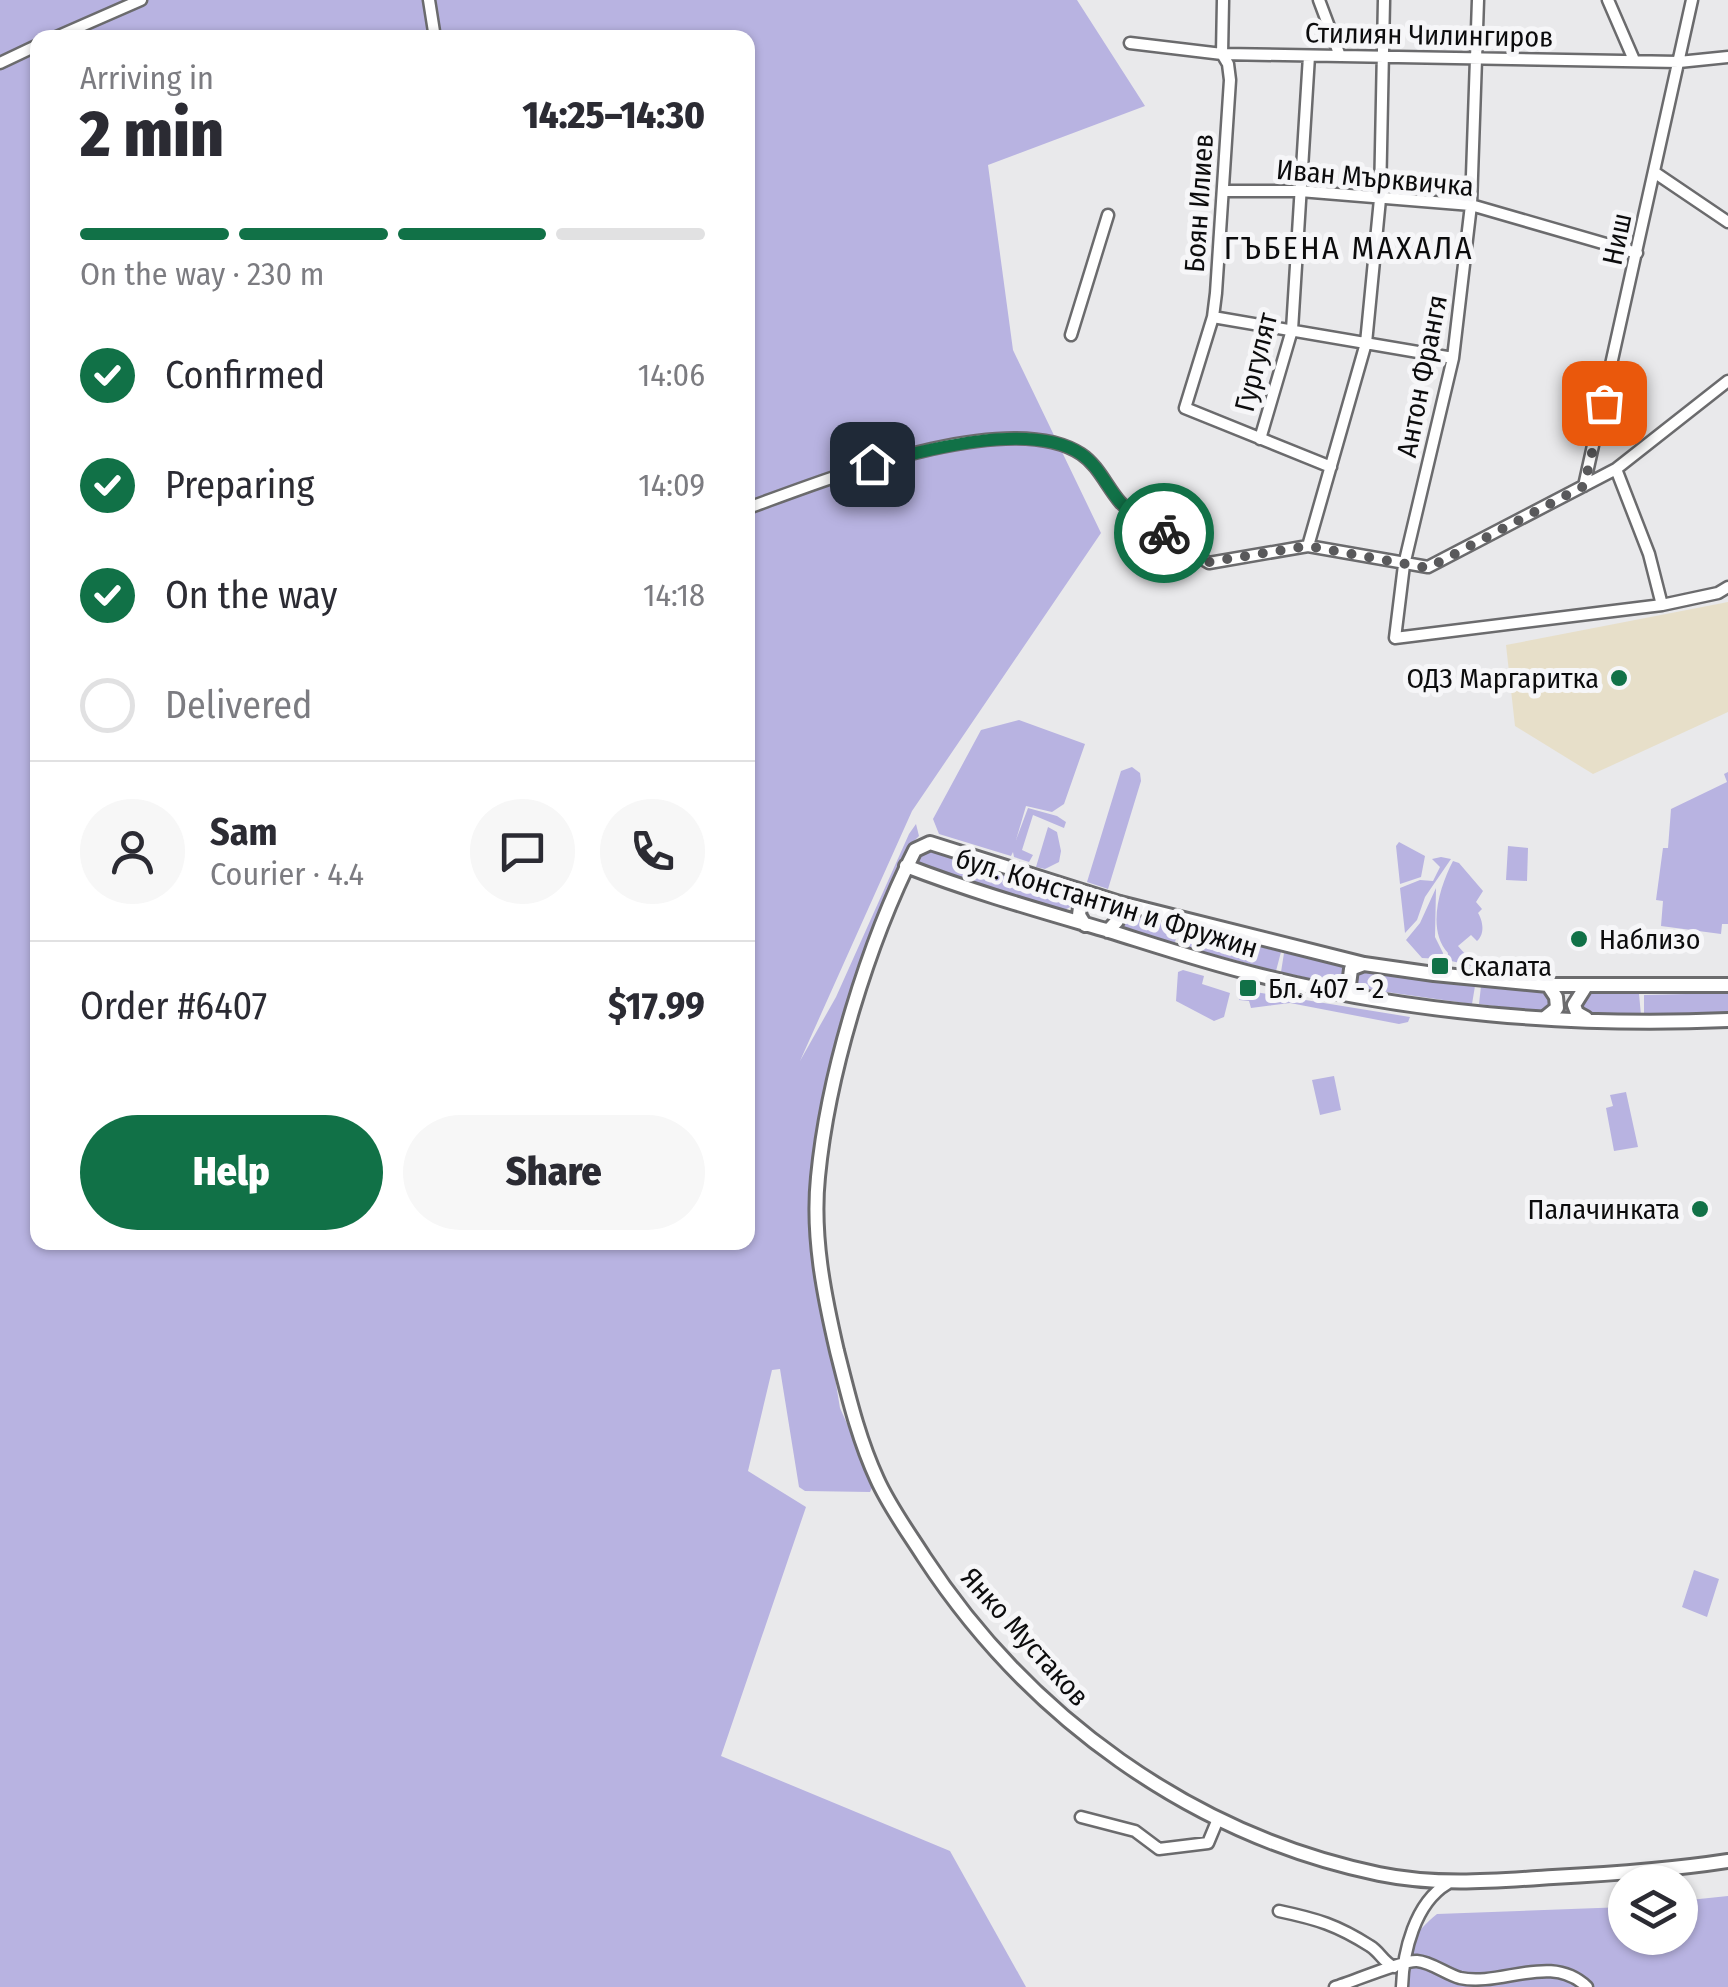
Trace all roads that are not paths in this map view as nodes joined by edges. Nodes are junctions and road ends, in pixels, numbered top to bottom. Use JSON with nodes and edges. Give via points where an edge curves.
{"nodes":[{"id":1,"x":140,"y":0,"type":"edge"},
{"id":2,"x":429,"y":0,"type":"edge"},
{"id":3,"x":1223,"y":0,"type":"edge"},
{"id":4,"x":1319,"y":0,"type":"edge"},
{"id":5,"x":1384,"y":0,"type":"edge"},
{"id":6,"x":1478,"y":0,"type":"edge"},
{"id":7,"x":1608,"y":0,"type":"edge"},
{"id":8,"x":1692,"y":0,"type":"edge"},
{"id":9,"x":72,"y":30,"type":"edge"},
{"id":10,"x":435,"y":30,"type":"edge"},
{"id":11,"x":1130,"y":43,"type":"dead end"},
{"id":12,"x":30,"y":49,"type":"edge"},
{"id":13,"x":1222,"y":54,"type":"junction"},
{"id":14,"x":1309,"y":56,"type":"junction"},
{"id":15,"x":1340,"y":56,"type":"junction"},
{"id":16,"x":1386,"y":56,"type":"junction"},
{"id":17,"x":1728,"y":57,"type":"edge"},
{"id":18,"x":1474,"y":58,"type":"junction"},
{"id":19,"x":1634,"y":60,"type":"junction"},
{"id":20,"x":1679,"y":62,"type":"junction"},
{"id":21,"x":0,"y":63,"type":"edge"},
{"id":22,"x":1654,"y":172,"type":"junction"},
{"id":23,"x":1223,"y":191,"type":"junction"},
{"id":24,"x":1300,"y":191,"type":"junction"},
{"id":25,"x":1380,"y":199,"type":"junction"},
{"id":26,"x":1471,"y":205,"type":"junction"},
{"id":27,"x":1108,"y":215,"type":"dead end"},
{"id":28,"x":1728,"y":222,"type":"edge"},
{"id":29,"x":1637,"y":253,"type":"junction"},
{"id":30,"x":1212,"y":317,"type":"junction"},
{"id":31,"x":1292,"y":330,"type":"junction"},
{"id":32,"x":1071,"y":336,"type":"dead end"},
{"id":33,"x":1366,"y":342,"type":"junction"},
{"id":34,"x":1454,"y":358,"type":"junction"},
{"id":35,"x":1728,"y":381,"type":"edge"},
{"id":36,"x":1260,"y":439,"type":"junction"},
{"id":37,"x":1331,"y":467,"type":"junction"},
{"id":38,"x":1616,"y":469,"type":"junction"},
{"id":39,"x":1584,"y":486,"type":"junction"},
{"id":40,"x":755,"y":506,"type":"edge"},
{"id":41,"x":1308,"y":546,"type":"junction"},
{"id":42,"x":1404,"y":565,"type":"junction"},
{"id":43,"x":1728,"y":587,"type":"edge"},
{"id":44,"x":1662,"y":605,"type":"junction"},
{"id":45,"x":906,"y":866,"type":"junction"},
{"id":46,"x":1082,"y":892,"type":"junction"},
{"id":47,"x":1097,"y":896,"type":"junction"},
{"id":48,"x":1120,"y":903,"type":"junction"},
{"id":49,"x":1079,"y":909,"type":"junction"},
{"id":50,"x":1085,"y":925,"type":"junction"},
{"id":51,"x":1108,"y":931,"type":"junction"},
{"id":52,"x":1364,"y":964,"type":"junction"},
{"id":53,"x":1548,"y":984,"type":"junction"},
{"id":54,"x":1728,"y":985,"type":"edge"},
{"id":55,"x":1586,"y":986,"type":"junction"},
{"id":56,"x":1348,"y":994,"type":"junction"},
{"id":57,"x":1546,"y":1017,"type":"junction"},
{"id":58,"x":1588,"y":1019,"type":"junction"},
{"id":59,"x":1728,"y":1020,"type":"edge"},
{"id":60,"x":1082,"y":1817,"type":"dead end"},
{"id":61,"x":1218,"y":1819,"type":"junction"},
{"id":62,"x":1728,"y":1860,"type":"edge"},
{"id":63,"x":1447,"y":1884,"type":"junction"},
{"id":64,"x":1279,"y":1911,"type":"dead end"},
{"id":65,"x":1398,"y":1967,"type":"junction"},
{"id":66,"x":1336,"y":1987,"type":"edge"},
{"id":67,"x":1402,"y":1987,"type":"edge"},
{"id":68,"x":1587,"y":1987,"type":"edge"}],
"edges":[{"from":1,"to":9,"type":"street"},
{"from":2,"to":10,"type":"street"},
{"from":3,"to":13,"type":"street","name":"Боян Илиев"},
{"from":4,"to":15,"type":"street"},
{"from":5,"to":16,"type":"street"},
{"from":6,"to":18,"type":"street","name":"Антон Франгя"},
{"from":7,"to":19,"type":"street"},
{"from":8,"to":20,"type":"street","name":"Ниш"},
{"from":11,"to":13,"type":"street","name":"Стилиян Чилингиров"},
{"from":12,"to":21,"type":"street"},
{"from":13,"to":14,"type":"street","name":"Стилиян Чилингиров"},
{"from":13,"to":23,"type":"street","name":"Боян Илиев","via":[[1230,80]]},
{"from":14,"to":15,"type":"street","name":"Стилиян Чилингиров"},
{"from":14,"to":24,"type":"street","name":"Гургулят"},
{"from":15,"to":16,"type":"street","name":"Стилиян Чилингиров"},
{"from":16,"to":18,"type":"street","name":"Стилиян Чилингиров"},
{"from":16,"to":25,"type":"street"},
{"from":17,"to":20,"type":"street","name":"Стилиян Чилингиров"},
{"from":18,"to":19,"type":"street","name":"Стилиян Чилингиров"},
{"from":18,"to":26,"type":"street","name":"Антон Франгя"},
{"from":19,"to":20,"type":"street","name":"Стилиян Чилингиров"},
{"from":20,"to":22,"type":"street","name":"Ниш"},
{"from":22,"to":28,"type":"street"},
{"from":22,"to":29,"type":"street","name":"Ниш"},
{"from":23,"to":24,"type":"street","name":"Иван Мърквичка"},
{"from":23,"to":30,"type":"street","name":"Боян Илиев"},
{"from":24,"to":25,"type":"street","name":"Иван Мърквичка"},
{"from":24,"to":31,"type":"street","name":"Гургулят"},
{"from":25,"to":26,"type":"street","name":"Иван Мърквичка"},
{"from":25,"to":33,"type":"street"},
{"from":26,"to":29,"type":"street","name":"Иван Мърквичка"},
{"from":26,"to":34,"type":"street","name":"Антон Франгя"},
{"from":27,"to":32,"type":"street"},
{"from":29,"to":39,"type":"street","name":"Ниш"},
{"from":30,"to":31,"type":"street"},
{"from":30,"to":36,"type":"street","name":"Боян Илиев","via":[[1185,408]]},
{"from":31,"to":33,"type":"street"},
{"from":31,"to":36,"type":"street","name":"Гургулят"},
{"from":33,"to":34,"type":"street"},
{"from":33,"to":37,"type":"street"},
{"from":34,"to":42,"type":"street","name":"Антон Франгя"},
{"from":35,"to":38,"type":"street"},
{"from":36,"to":37,"type":"street"},
{"from":37,"to":41,"type":"street"},
{"from":38,"to":39,"type":"street"},
{"from":38,"to":44,"type":"street"},
{"from":39,"to":42,"type":"street","via":[[1428,568]]},
{"from":40,"to":41,"type":"street","via":[[932,448],[1030,440],[1086,457],[1123,505],[1209,562]]},
{"from":41,"to":42,"type":"street"},
{"from":42,"to":44,"type":"street","name":"Антон Франгя","via":[[1395,638]]},
{"from":43,"to":44,"type":"street"},
{"from":45,"to":46,"type":"street","name":"бул. Константин и Фружин","via":[[921,845],[938,843]]},
{"from":45,"to":50,"type":"street","name":"бул. Константин и Фружин"},
{"from":45,"to":61,"type":"street","name":"Янко Мустаков","via":[[835,1078],[818,1179],[824,1294],[851,1409],[877,1479],[970,1622],[1072,1726],[1144,1778]]},
{"from":46,"to":47,"type":"street","name":"бул. Константин и Фружин"},
{"from":46,"to":49,"type":"street"},
{"from":47,"to":48,"type":"street"},
{"from":47,"to":49,"type":"street"},
{"from":48,"to":51,"type":"street"},
{"from":48,"to":52,"type":"street","name":"бул. Константин и Фружин"},
{"from":49,"to":50,"type":"street"},
{"from":50,"to":51,"type":"street","name":"бул. Константин и Фружин"},
{"from":51,"to":56,"type":"street","name":"бул. Константин и Фружин","via":[[1252,974]]},
{"from":52,"to":53,"type":"street","name":"бул. Константин и Фружин"},
{"from":52,"to":56,"type":"street","via":[[1350,969]]},
{"from":53,"to":55,"type":"street","name":"бул. Константин и Фружин"},
{"from":53,"to":57,"type":"street","via":[[1557,1008]]},
{"from":54,"to":55,"type":"street","name":"бул. Константин и Фружин"},
{"from":55,"to":58,"type":"street","via":[[1574,1006]]},
{"from":56,"to":57,"type":"street","name":"бул. Константин и Фружин"},
{"from":57,"to":58,"type":"street","name":"бул. Константин и Фружин"},
{"from":58,"to":59,"type":"street","name":"бул. Константин и Фружин"},
{"from":60,"to":61,"type":"street","via":[[1135,1832],[1159,1848],[1208,1843]]},
{"from":61,"to":63,"type":"street","name":"Янко Мустаков","via":[[1334,1863]]},
{"from":62,"to":63,"type":"street","name":"Янко Мустаков"},
{"from":63,"to":65,"type":"street","via":[[1420,1915]]},
{"from":64,"to":65,"type":"street","via":[[1330,1922]]},
{"from":65,"to":66,"type":"street"},
{"from":65,"to":67,"type":"street"},
{"from":65,"to":68,"type":"street","via":[[1415,1961],[1463,1979],[1544,1970]]}]}
